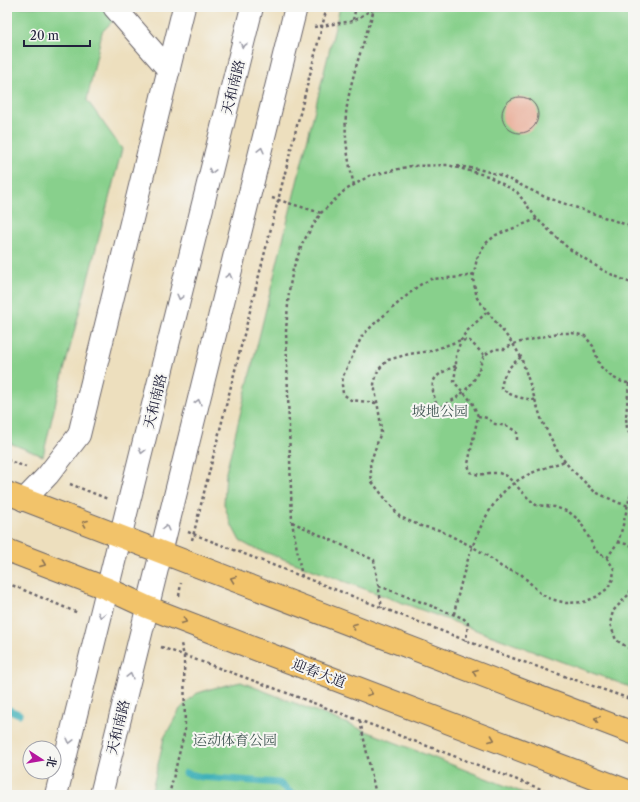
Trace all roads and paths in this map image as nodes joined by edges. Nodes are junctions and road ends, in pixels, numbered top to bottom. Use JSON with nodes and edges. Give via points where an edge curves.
{"nodes":[{"id":1,"x":114,"y":7,"type":"edge"},
{"id":2,"x":184,"y":7,"type":"edge"},
{"id":3,"x":252,"y":7,"type":"edge"},
{"id":4,"x":296,"y":7,"type":"edge"},
{"id":5,"x":327,"y":7,"type":"edge"},
{"id":6,"x":356,"y":7,"type":"edge"},
{"id":7,"x":376,"y":8,"type":"edge"},
{"id":8,"x":353,"y":20,"type":"junction"},
{"id":9,"x":323,"y":26,"type":"junction"},
{"id":10,"x":290,"y":32,"type":"junction"},
{"id":11,"x":169,"y":70,"type":"junction"},
{"id":12,"x":448,"y":165,"type":"junction"},
{"id":13,"x":354,"y":185,"type":"junction"},
{"id":14,"x":250,"y":192,"type":"junction"},
{"id":15,"x":278,"y":200,"type":"junction"},
{"id":16,"x":321,"y":213,"type":"junction"},
{"id":17,"x":537,"y":219,"type":"junction"},
{"id":18,"x":633,"y":227,"type":"edge"},
{"id":19,"x":474,"y":274,"type":"junction"},
{"id":20,"x":633,"y":284,"type":"edge"},
{"id":21,"x":487,"y":312,"type":"junction"},
{"id":22,"x":461,"y":340,"type":"junction"},
{"id":23,"x":513,"y":344,"type":"junction"},
{"id":24,"x":484,"y":355,"type":"junction"},
{"id":25,"x":521,"y":357,"type":"junction"},
{"id":26,"x":456,"y":366,"type":"junction"},
{"id":27,"x":629,"y":383,"type":"junction"},
{"id":28,"x":633,"y":384,"type":"edge"},
{"id":29,"x":463,"y":392,"type":"junction"},
{"id":30,"x":535,"y":400,"type":"junction"},
{"id":31,"x":376,"y":403,"type":"junction"},
{"id":32,"x":478,"y":416,"type":"junction"},
{"id":33,"x":517,"y":440,"type":"dead end"},
{"id":34,"x":633,"y":443,"type":"edge"},
{"id":35,"x":7,"y":460,"type":"edge"},
{"id":36,"x":564,"y":461,"type":"junction"},
{"id":37,"x":48,"y":475,"type":"junction"},
{"id":38,"x":514,"y":483,"type":"junction"},
{"id":39,"x":633,"y":484,"type":"edge"},
{"id":40,"x":15,"y":496,"type":"edge"},
{"id":41,"x":628,"y":506,"type":"junction"},
{"id":42,"x":128,"y":507,"type":"junction"},
{"id":43,"x":633,"y":507,"type":"edge"},
{"id":44,"x":292,"y":522,"type":"junction"},
{"id":45,"x":168,"y":524,"type":"junction"},
{"id":46,"x":194,"y":534,"type":"junction"},
{"id":47,"x":121,"y":536,"type":"junction"},
{"id":48,"x":618,"y":542,"type":"junction"},
{"id":49,"x":633,"y":546,"type":"edge"},
{"id":50,"x":473,"y":547,"type":"junction"},
{"id":51,"x":7,"y":550,"type":"edge"},
{"id":52,"x":160,"y":552,"type":"junction"},
{"id":53,"x":607,"y":558,"type":"junction"},
{"id":54,"x":186,"y":561,"type":"junction"},
{"id":55,"x":633,"y":566,"type":"edge"},
{"id":56,"x":302,"y":577,"type":"junction"},
{"id":57,"x":7,"y":583,"type":"edge"},
{"id":58,"x":378,"y":586,"type":"junction"},
{"id":59,"x":108,"y":589,"type":"junction"},
{"id":60,"x":147,"y":607,"type":"junction"},
{"id":61,"x":382,"y":608,"type":"junction"},
{"id":62,"x":454,"y":614,"type":"junction"},
{"id":63,"x":174,"y":617,"type":"junction"},
{"id":64,"x":99,"y":622,"type":"junction"},
{"id":65,"x":139,"y":639,"type":"junction"},
{"id":66,"x":466,"y":641,"type":"junction"},
{"id":67,"x":633,"y":651,"type":"edge"},
{"id":68,"x":184,"y":656,"type":"junction"},
{"id":69,"x":633,"y":700,"type":"edge"},
{"id":70,"x":360,"y":721,"type":"junction"},
{"id":71,"x":633,"y":733,"type":"edge"},
{"id":72,"x":633,"y":793,"type":"edge"},
{"id":73,"x":56,"y":795,"type":"edge"},
{"id":74,"x":101,"y":795,"type":"edge"},
{"id":75,"x":169,"y":795,"type":"edge"},
{"id":76,"x":376,"y":795,"type":"edge"},
{"id":77,"x":557,"y":795,"type":"edge"}],
"edges":[{"from":1,"to":11,"type":"street"},
{"from":2,"to":11,"type":"street"},
{"from":3,"to":42,"type":"street","name":"天和南路","one_way":true},
{"from":4,"to":10,"type":"street","name":"天和南路"},
{"from":5,"to":9,"type":"path"},
{"from":6,"to":8,"type":"path"},
{"from":7,"to":8,"type":"path"},
{"from":7,"to":13,"type":"path","via":[[352,80],[347,107],[349,160]]},
{"from":8,"to":9,"type":"path"},
{"from":9,"to":10,"type":"path"},
{"from":9,"to":15,"type":"path"},
{"from":14,"to":10,"type":"street","name":"天和南路","one_way":true},
{"from":11,"to":37,"type":"street","via":[[79,435]]},
{"from":12,"to":13,"type":"path","via":[[411,166],[369,176]]},
{"from":12,"to":17,"type":"path","via":[[488,176],[517,192]]},
{"from":12,"to":18,"type":"path","via":[[500,175],[545,197]]},
{"from":13,"to":16,"type":"path"},
{"from":14,"to":15,"type":"path"},
{"from":45,"to":14,"type":"street","name":"天和南路","one_way":true},
{"from":15,"to":16,"type":"path"},
{"from":15,"to":46,"type":"path"},
{"from":16,"to":44,"type":"path","via":[[303,242],[293,268],[289,291],[286,331]]},
{"from":17,"to":19,"type":"path","via":[[496,235],[485,244],[477,258]]},
{"from":17,"to":20,"type":"path","via":[[568,248],[604,271]]},
{"from":19,"to":21,"type":"path","via":[[476,298]]},
{"from":19,"to":31,"type":"path","via":[[431,279],[418,286],[362,336],[343,376],[343,394],[351,400]]},
{"from":21,"to":22,"type":"path"},
{"from":21,"to":23,"type":"path"},
{"from":22,"to":24,"type":"path","via":[[470,340]]},
{"from":22,"to":26,"type":"path","via":[[456,355]]},
{"from":22,"to":31,"type":"path","via":[[431,351],[388,360],[378,370],[374,384]]},
{"from":23,"to":24,"type":"path"},
{"from":23,"to":25,"type":"path"},
{"from":23,"to":27,"type":"path","via":[[558,334],[572,333],[585,336],[594,346],[600,366],[612,377]]},
{"from":24,"to":29,"type":"path","via":[[477,375]]},
{"from":25,"to":30,"type":"path"},
{"from":25,"to":30,"type":"path","via":[[508,368],[502,378],[501,388],[509,395]]},
{"from":26,"to":29,"type":"path","via":[[454,382]]},
{"from":26,"to":29,"type":"path","via":[[436,376],[432,384],[438,409]]},
{"from":27,"to":28,"type":"path"},
{"from":27,"to":34,"type":"path","via":[[626,417]]},
{"from":29,"to":32,"type":"path","via":[[472,402]]},
{"from":30,"to":36,"type":"path","via":[[542,421]]},
{"from":31,"to":50,"type":"path","via":[[380,432],[370,464],[372,482],[400,517],[439,530]]},
{"from":32,"to":33,"type":"path","via":[[517,432]]},
{"from":32,"to":38,"type":"path","via":[[468,464],[470,472],[480,475],[498,473],[507,476]]},
{"from":35,"to":37,"type":"path"},
{"from":36,"to":38,"type":"path"},
{"from":36,"to":41,"type":"path","via":[[595,492]]},
{"from":37,"to":40,"type":"street"},
{"from":37,"to":42,"type":"path"},
{"from":38,"to":50,"type":"path","via":[[488,513]]},
{"from":38,"to":53,"type":"path","via":[[536,505],[569,512],[580,521],[596,552]]},
{"from":39,"to":41,"type":"path"},
{"from":47,"to":40,"type":"main road","one_way":true},
{"from":41,"to":43,"type":"path"},
{"from":41,"to":48,"type":"path"},
{"from":42,"to":47,"type":"street","name":"天和南路"},
{"from":44,"to":56,"type":"path"},
{"from":44,"to":58,"type":"path","via":[[374,560]]},
{"from":45,"to":46,"type":"path"},
{"from":52,"to":45,"type":"street","name":"天和南路","one_way":true},
{"from":46,"to":54,"type":"path"},
{"from":46,"to":56,"type":"path"},
{"from":47,"to":52,"type":"main road"},
{"from":47,"to":59,"type":"street","name":"天和南路"},
{"from":48,"to":49,"type":"path"},
{"from":48,"to":53,"type":"path"},
{"from":50,"to":53,"type":"path","via":[[503,568],[521,574],[541,594],[566,603],[584,602],[607,588],[613,578],[614,569]]},
{"from":50,"to":62,"type":"path"},
{"from":51,"to":59,"type":"main road","name":"迎春大道","one_way":true},
{"from":52,"to":54,"type":"main road"},
{"from":52,"to":60,"type":"street","name":"天和南路"},
{"from":54,"to":63,"type":"path"},
{"from":71,"to":54,"type":"main road","one_way":true},
{"from":55,"to":67,"type":"path","via":[[630,593],[614,611],[610,624],[616,640]]},
{"from":56,"to":61,"type":"path"},
{"from":57,"to":64,"type":"path"},
{"from":58,"to":61,"type":"path"},
{"from":58,"to":62,"type":"path"},
{"from":59,"to":60,"type":"main road","name":"迎春大道"},
{"from":59,"to":64,"type":"street","name":"天和南路","one_way":true},
{"from":60,"to":63,"type":"main road","name":"迎春大道"},
{"from":60,"to":65,"type":"street","name":"天和南路"},
{"from":61,"to":66,"type":"path"},
{"from":62,"to":66,"type":"path","via":[[468,623]]},
{"from":63,"to":68,"type":"path"},
{"from":63,"to":72,"type":"main road","name":"迎春大道","one_way":true},
{"from":64,"to":73,"type":"street","name":"天和南路","one_way":true},
{"from":65,"to":68,"type":"path"},
{"from":74,"to":65,"type":"street","name":"天和南路","one_way":true},
{"from":66,"to":69,"type":"path"},
{"from":68,"to":70,"type":"path"},
{"from":68,"to":75,"type":"path","via":[[185,730]]},
{"from":70,"to":76,"type":"path"},
{"from":70,"to":77,"type":"path"}]}
